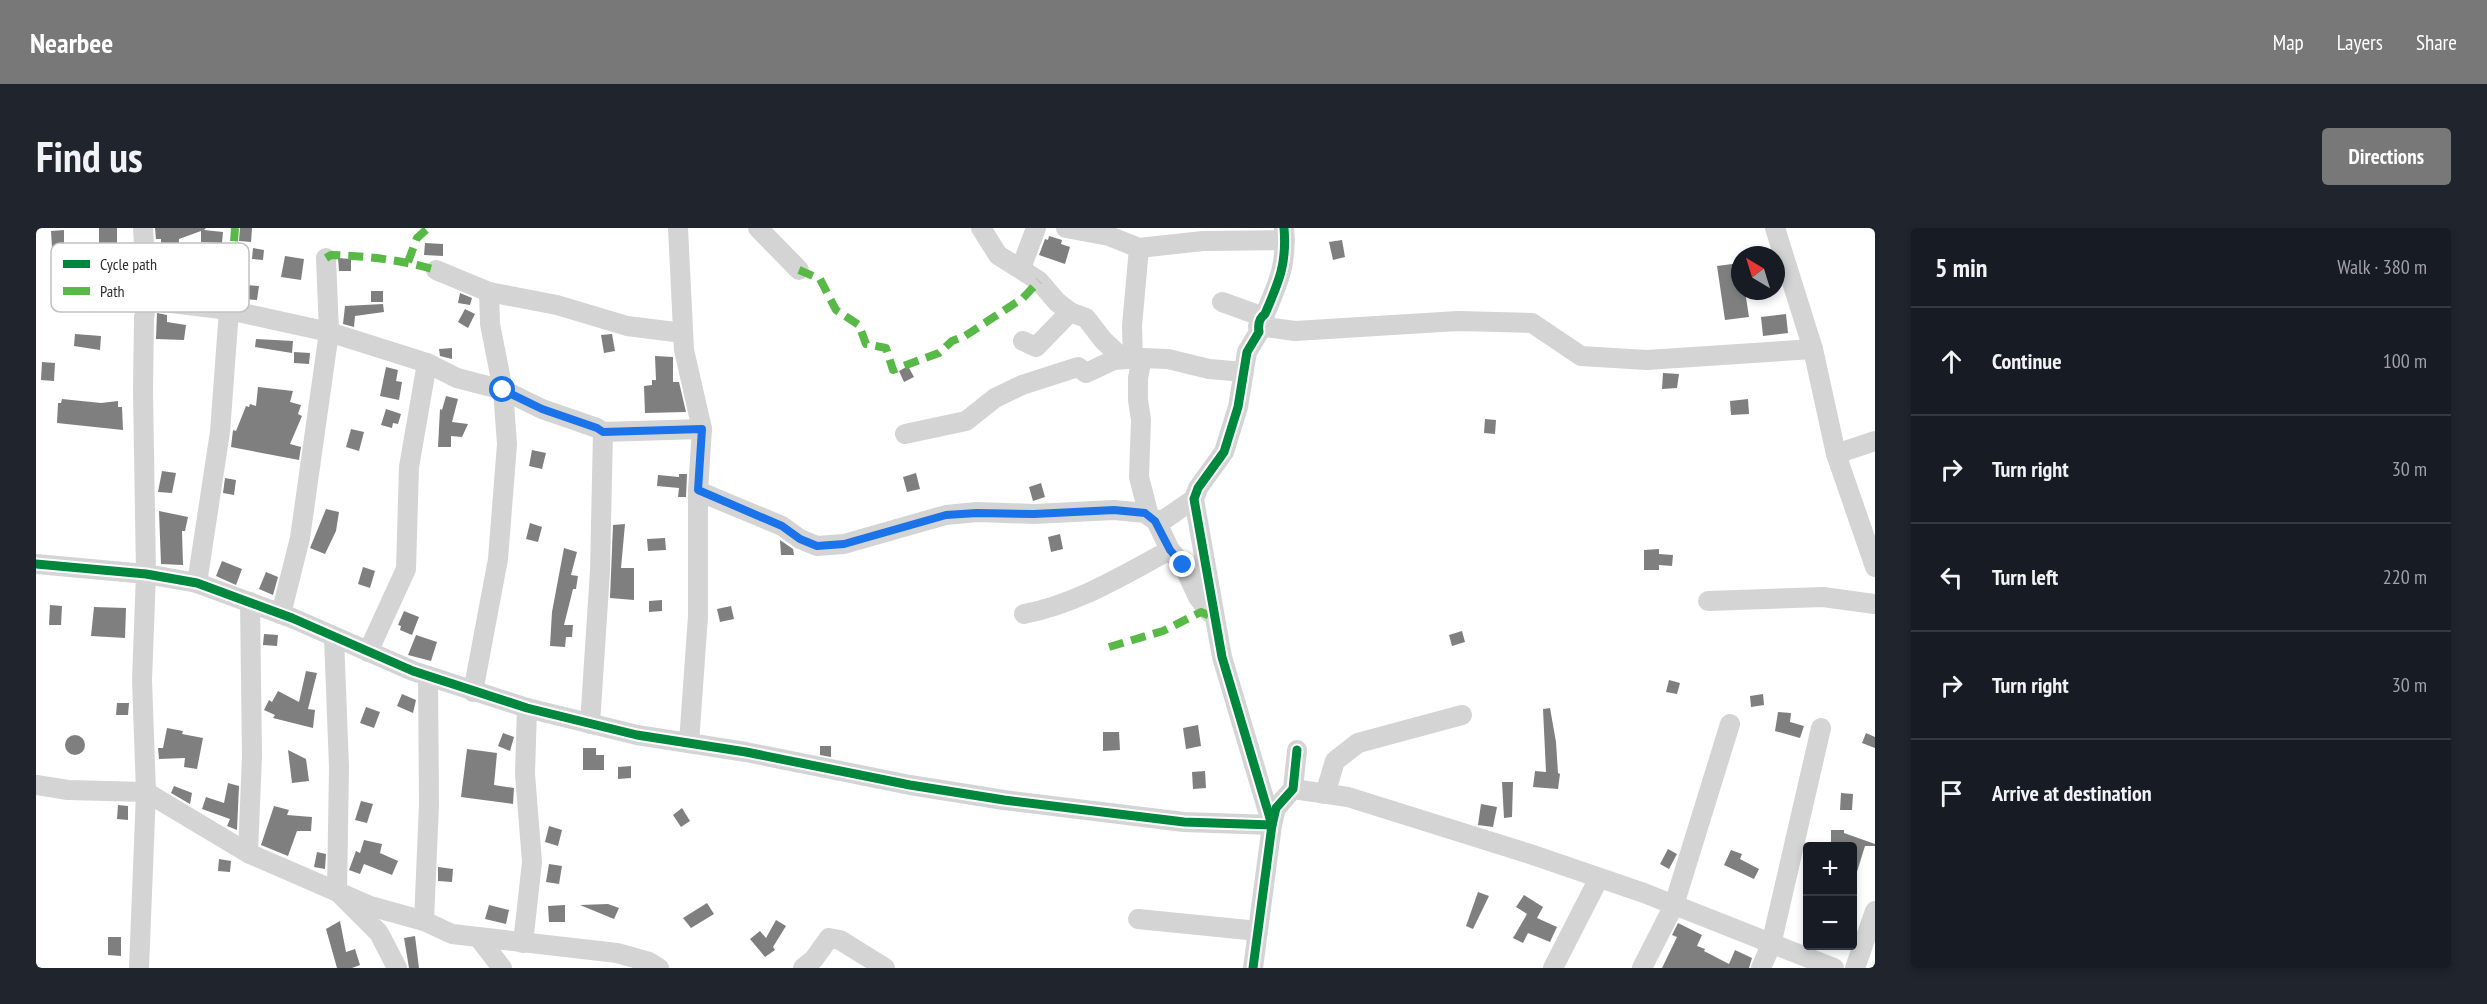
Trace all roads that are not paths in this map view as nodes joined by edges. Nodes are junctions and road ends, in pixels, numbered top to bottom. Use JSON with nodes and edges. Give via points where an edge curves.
{"nodes":[{"id":1,"x":143,"y":228,"type":"edge"},
{"id":2,"x":678,"y":228,"type":"edge"},
{"id":3,"x":758,"y":228,"type":"edge"},
{"id":4,"x":981,"y":228,"type":"edge"},
{"id":5,"x":1036,"y":228,"type":"edge"},
{"id":6,"x":1066,"y":228,"type":"edge"},
{"id":7,"x":1775,"y":228,"type":"edge"},
{"id":8,"x":1285,"y":234,"type":"edge"},
{"id":9,"x":144,"y":243,"type":"edge"},
{"id":10,"x":1139,"y":248,"type":"junction"},
{"id":11,"x":326,"y":258,"type":"dead end"},
{"id":12,"x":1021,"y":268,"type":"junction"},
{"id":13,"x":436,"y":270,"type":"dead end"},
{"id":14,"x":799,"y":270,"type":"dead end"},
{"id":15,"x":489,"y":292,"type":"junction"},
{"id":16,"x":1222,"y":302,"type":"dead end"},
{"id":17,"x":145,"y":312,"type":"edge"},
{"id":18,"x":229,"y":312,"type":"edge"},
{"id":19,"x":238,"y":312,"type":"edge"},
{"id":20,"x":1070,"y":312,"type":"junction"},
{"id":21,"x":1260,"y":321,"type":"junction"},
{"id":22,"x":329,"y":332,"type":"junction"},
{"id":23,"x":683,"y":333,"type":"junction"},
{"id":24,"x":1023,"y":340,"type":"dead end"},
{"id":25,"x":1813,"y":350,"type":"junction"},
{"id":26,"x":1133,"y":359,"type":"junction"},
{"id":27,"x":427,"y":363,"type":"junction"},
{"id":28,"x":1244,"y":372,"type":"junction"},
{"id":29,"x":503,"y":390,"type":"junction"},
{"id":30,"x":702,"y":429,"type":"junction"},
{"id":31,"x":603,"y":432,"type":"junction"},
{"id":32,"x":905,"y":434,"type":"dead end"},
{"id":33,"x":1875,"y":441,"type":"edge"},
{"id":34,"x":1836,"y":454,"type":"junction"},
{"id":35,"x":698,"y":490,"type":"junction"},
{"id":36,"x":1194,"y":499,"type":"junction"},
{"id":37,"x":1152,"y":519,"type":"junction"},
{"id":38,"x":1170,"y":550,"type":"junction"},
{"id":39,"x":36,"y":564,"type":"edge"},
{"id":40,"x":1875,"y":567,"type":"edge"},
{"id":41,"x":146,"y":574,"type":"junction"},
{"id":42,"x":197,"y":583,"type":"junction"},
{"id":43,"x":1708,"y":601,"type":"dead end"},
{"id":44,"x":250,"y":602,"type":"junction"},
{"id":45,"x":1875,"y":604,"type":"edge"},
{"id":46,"x":281,"y":614,"type":"junction"},
{"id":47,"x":1024,"y":614,"type":"dead end"},
{"id":48,"x":1215,"y":618,"type":"junction"},
{"id":49,"x":334,"y":638,"type":"junction"},
{"id":50,"x":368,"y":652,"type":"junction"},
{"id":51,"x":428,"y":676,"type":"junction"},
{"id":52,"x":473,"y":692,"type":"junction"},
{"id":53,"x":527,"y":708,"type":"junction"},
{"id":54,"x":1462,"y":715,"type":"dead end"},
{"id":55,"x":590,"y":724,"type":"junction"},
{"id":56,"x":1730,"y":724,"type":"dead end"},
{"id":57,"x":1821,"y":728,"type":"dead end"},
{"id":58,"x":689,"y":743,"type":"junction"},
{"id":59,"x":1297,"y":750,"type":"dead end"},
{"id":60,"x":36,"y":785,"type":"edge"},
{"id":61,"x":1293,"y":789,"type":"junction"},
{"id":62,"x":146,"y":792,"type":"junction"},
{"id":63,"x":1325,"y":794,"type":"junction"},
{"id":64,"x":1272,"y":825,"type":"junction"},
{"id":65,"x":248,"y":853,"type":"junction"},
{"id":66,"x":1599,"y":878,"type":"junction"},
{"id":67,"x":337,"y":891,"type":"junction"},
{"id":68,"x":1674,"y":905,"type":"junction"},
{"id":69,"x":1875,"y":911,"type":"edge"},
{"id":70,"x":1138,"y":920,"type":"dead end"},
{"id":71,"x":424,"y":921,"type":"junction"},
{"id":72,"x":1258,"y":931,"type":"junction"},
{"id":73,"x":478,"y":937,"type":"junction"},
{"id":74,"x":524,"y":942,"type":"junction"},
{"id":75,"x":1771,"y":945,"type":"junction"},
{"id":76,"x":139,"y":968,"type":"edge"},
{"id":77,"x":398,"y":968,"type":"edge"},
{"id":78,"x":502,"y":968,"type":"edge"},
{"id":79,"x":658,"y":968,"type":"edge"},
{"id":80,"x":803,"y":968,"type":"edge"},
{"id":81,"x":885,"y":968,"type":"edge"},
{"id":82,"x":1253,"y":968,"type":"edge"},
{"id":83,"x":1553,"y":968,"type":"edge"},
{"id":84,"x":1642,"y":968,"type":"edge"},
{"id":85,"x":1761,"y":968,"type":"edge"},
{"id":86,"x":1834,"y":968,"type":"edge"},
{"id":87,"x":1855,"y":968,"type":"edge"}],
"edges":[{"from":1,"to":9,"type":"street"},
{"from":2,"to":23,"type":"street"},
{"from":3,"to":14,"type":"street"},
{"from":4,"to":12,"type":"street","via":[[998,255]]},
{"from":5,"to":12,"type":"street"},
{"from":6,"to":10,"type":"street","via":[[1109,236]]},
{"from":7,"to":25,"type":"street"},
{"from":8,"to":10,"type":"street"},
{"from":8,"to":21,"type":"street","via":[[1282,276]]},
{"from":10,"to":26,"type":"street"},
{"from":11,"to":22,"type":"street"},
{"from":12,"to":20,"type":"street"},
{"from":13,"to":15,"type":"street"},
{"from":15,"to":23,"type":"street","via":[[557,305],[627,326]]},
{"from":15,"to":29,"type":"street","via":[[490,324]]},
{"from":16,"to":21,"type":"street"},
{"from":17,"to":41,"type":"street"},
{"from":18,"to":42,"type":"street","via":[[220,432]]},
{"from":19,"to":22,"type":"street"},
{"from":20,"to":24,"type":"street","via":[[1036,347]]},
{"from":20,"to":26,"type":"street","via":[[1086,318],[1103,340]]},
{"from":21,"to":25,"type":"street","via":[[1295,331],[1458,321],[1532,323],[1581,356],[1647,360]]},
{"from":21,"to":28,"type":"street","via":[[1259,332],[1247,352]]},
{"from":22,"to":27,"type":"street"},
{"from":22,"to":46,"type":"street","via":[[300,538]]},
{"from":23,"to":30,"type":"street"},
{"from":25,"to":34,"type":"street"},
{"from":26,"to":28,"type":"street","via":[[1168,359]]},
{"from":26,"to":32,"type":"street","via":[[1114,360],[1086,373],[1078,367],[1022,385],[995,398],[966,421]]},
{"from":26,"to":37,"type":"street","via":[[1141,420],[1139,477]]},
{"from":27,"to":29,"type":"street","via":[[458,378]]},
{"from":27,"to":50,"type":"street","via":[[408,467],[406,569]]},
{"from":28,"to":36,"type":"street","via":[[1224,452]]},
{"from":29,"to":31,"type":"street"},
{"from":29,"to":52,"type":"street","via":[[507,444],[498,559]]},
{"from":30,"to":31,"type":"street"},
{"from":30,"to":35,"type":"street"},
{"from":31,"to":55,"type":"street","via":[[600,571]]},
{"from":33,"to":34,"type":"street"},
{"from":34,"to":40,"type":"street"},
{"from":35,"to":37,"type":"street","via":[[782,526],[817,546],[844,544],[957,514],[1114,510],[1145,513]]},
{"from":35,"to":58,"type":"street","via":[[698,616]]},
{"from":36,"to":37,"type":"street","via":[[1165,519]]},
{"from":36,"to":48,"type":"street"},
{"from":37,"to":38,"type":"street"},
{"from":38,"to":47,"type":"street","via":[[1098,588],[1050,609]]},
{"from":38,"to":48,"type":"street"},
{"from":39,"to":41,"type":"street"},
{"from":41,"to":42,"type":"street"},
{"from":41,"to":62,"type":"street","via":[[142,681]]},
{"from":42,"to":44,"type":"street"},
{"from":43,"to":45,"type":"street","via":[[1823,597]]},
{"from":44,"to":46,"type":"street"},
{"from":44,"to":65,"type":"street","via":[[252,756]]},
{"from":46,"to":49,"type":"street"},
{"from":48,"to":64,"type":"street","via":[[1231,693]]},
{"from":49,"to":50,"type":"street"},
{"from":49,"to":67,"type":"street","via":[[339,767]]},
{"from":50,"to":51,"type":"street"},
{"from":51,"to":52,"type":"street"},
{"from":51,"to":71,"type":"street","via":[[429,804]]},
{"from":52,"to":53,"type":"street"},
{"from":53,"to":55,"type":"street"},
{"from":53,"to":74,"type":"street","via":[[525,774],[532,862]]},
{"from":54,"to":63,"type":"street","via":[[1358,743],[1335,761]]},
{"from":55,"to":58,"type":"street"},
{"from":56,"to":68,"type":"street"},
{"from":57,"to":75,"type":"street"},
{"from":58,"to":64,"type":"street","via":[[1004,800],[1184,822]]},
{"from":59,"to":61,"type":"street"},
{"from":60,"to":62,"type":"street"},
{"from":61,"to":63,"type":"street"},
{"from":61,"to":64,"type":"street","via":[[1276,808]]},
{"from":62,"to":65,"type":"street"},
{"from":62,"to":76,"type":"street"},
{"from":63,"to":66,"type":"street","via":[[1348,797]]},
{"from":64,"to":72,"type":"street"},
{"from":65,"to":67,"type":"street"},
{"from":66,"to":68,"type":"street"},
{"from":66,"to":83,"type":"street"},
{"from":67,"to":71,"type":"street","via":[[370,906]]},
{"from":67,"to":77,"type":"street","via":[[379,933]]},
{"from":68,"to":75,"type":"street"},
{"from":68,"to":84,"type":"street"},
{"from":69,"to":87,"type":"street"},
{"from":70,"to":72,"type":"street"},
{"from":71,"to":73,"type":"street","via":[[452,934]]},
{"from":72,"to":82,"type":"street"},
{"from":73,"to":74,"type":"street"},
{"from":73,"to":78,"type":"street"},
{"from":74,"to":79,"type":"street","via":[[617,953]]},
{"from":75,"to":85,"type":"street"},
{"from":75,"to":86,"type":"street"},
{"from":80,"to":81,"type":"street","via":[[829,938],[840,940]]}]}
